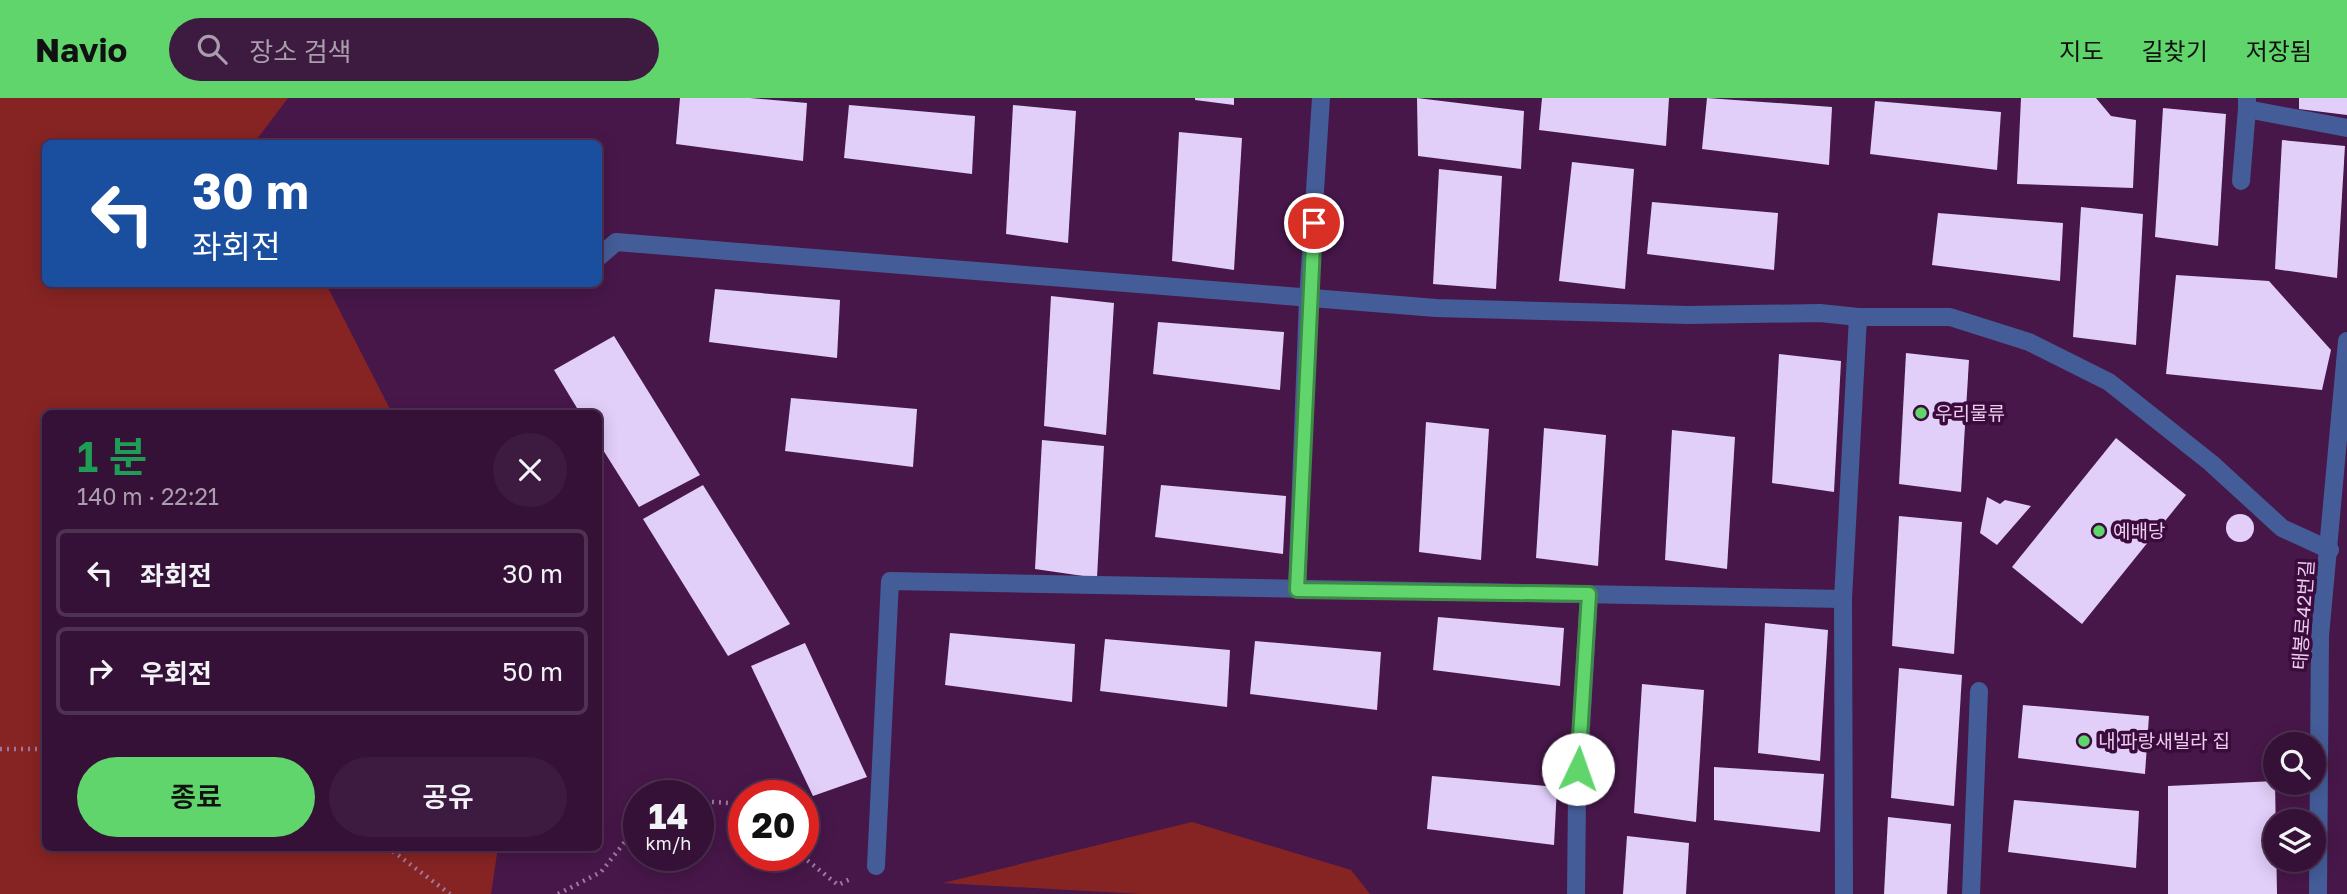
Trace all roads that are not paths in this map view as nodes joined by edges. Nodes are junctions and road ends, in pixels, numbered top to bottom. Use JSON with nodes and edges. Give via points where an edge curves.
{"nodes":[{"id":1,"x":1321,"y":98,"type":"edge"},
{"id":2,"x":2247,"y":104,"type":"edge"},
{"id":3,"x":2347,"y":128,"type":"edge"},
{"id":4,"x":2241,"y":181,"type":"dead end"},
{"id":5,"x":602,"y":254,"type":"edge"},
{"id":6,"x":1308,"y":299,"type":"junction"},
{"id":7,"x":1858,"y":317,"type":"junction"},
{"id":8,"x":2347,"y":341,"type":"edge"},
{"id":9,"x":2330,"y":550,"type":"junction"},
{"id":10,"x":1297,"y":590,"type":"junction"},
{"id":11,"x":1589,"y":594,"type":"junction"},
{"id":12,"x":1843,"y":599,"type":"junction"},
{"id":13,"x":1979,"y":691,"type":"dead end"},
{"id":14,"x":876,"y":866,"type":"road end"},
{"id":15,"x":1576,"y":894,"type":"edge"},
{"id":16,"x":1844,"y":894,"type":"edge"},
{"id":17,"x":1971,"y":894,"type":"edge"},
{"id":18,"x":2318,"y":894,"type":"edge"}],
"edges":[{"from":1,"to":6,"type":"street"},
{"from":2,"to":3,"type":"street"},
{"from":2,"to":4,"type":"street"},
{"from":5,"to":6,"type":"street","via":[[617,242]]},
{"from":6,"to":7,"type":"street","via":[[1436,308]]},
{"from":6,"to":10,"type":"street"},
{"from":7,"to":9,"type":"street","via":[[1950,317],[2029,342],[2109,382],[2211,463],[2282,528]]},
{"from":7,"to":12,"type":"street"},
{"from":8,"to":9,"type":"street","name":"태봉로42번길"},
{"from":9,"to":18,"type":"street","name":"태봉로42번길","via":[[2320,636]]},
{"from":10,"to":11,"type":"street"},
{"from":10,"to":14,"type":"street","via":[[890,581]]},
{"from":11,"to":12,"type":"street"},
{"from":11,"to":15,"type":"street"},
{"from":12,"to":16,"type":"street"},
{"from":13,"to":17,"type":"street"}]}
